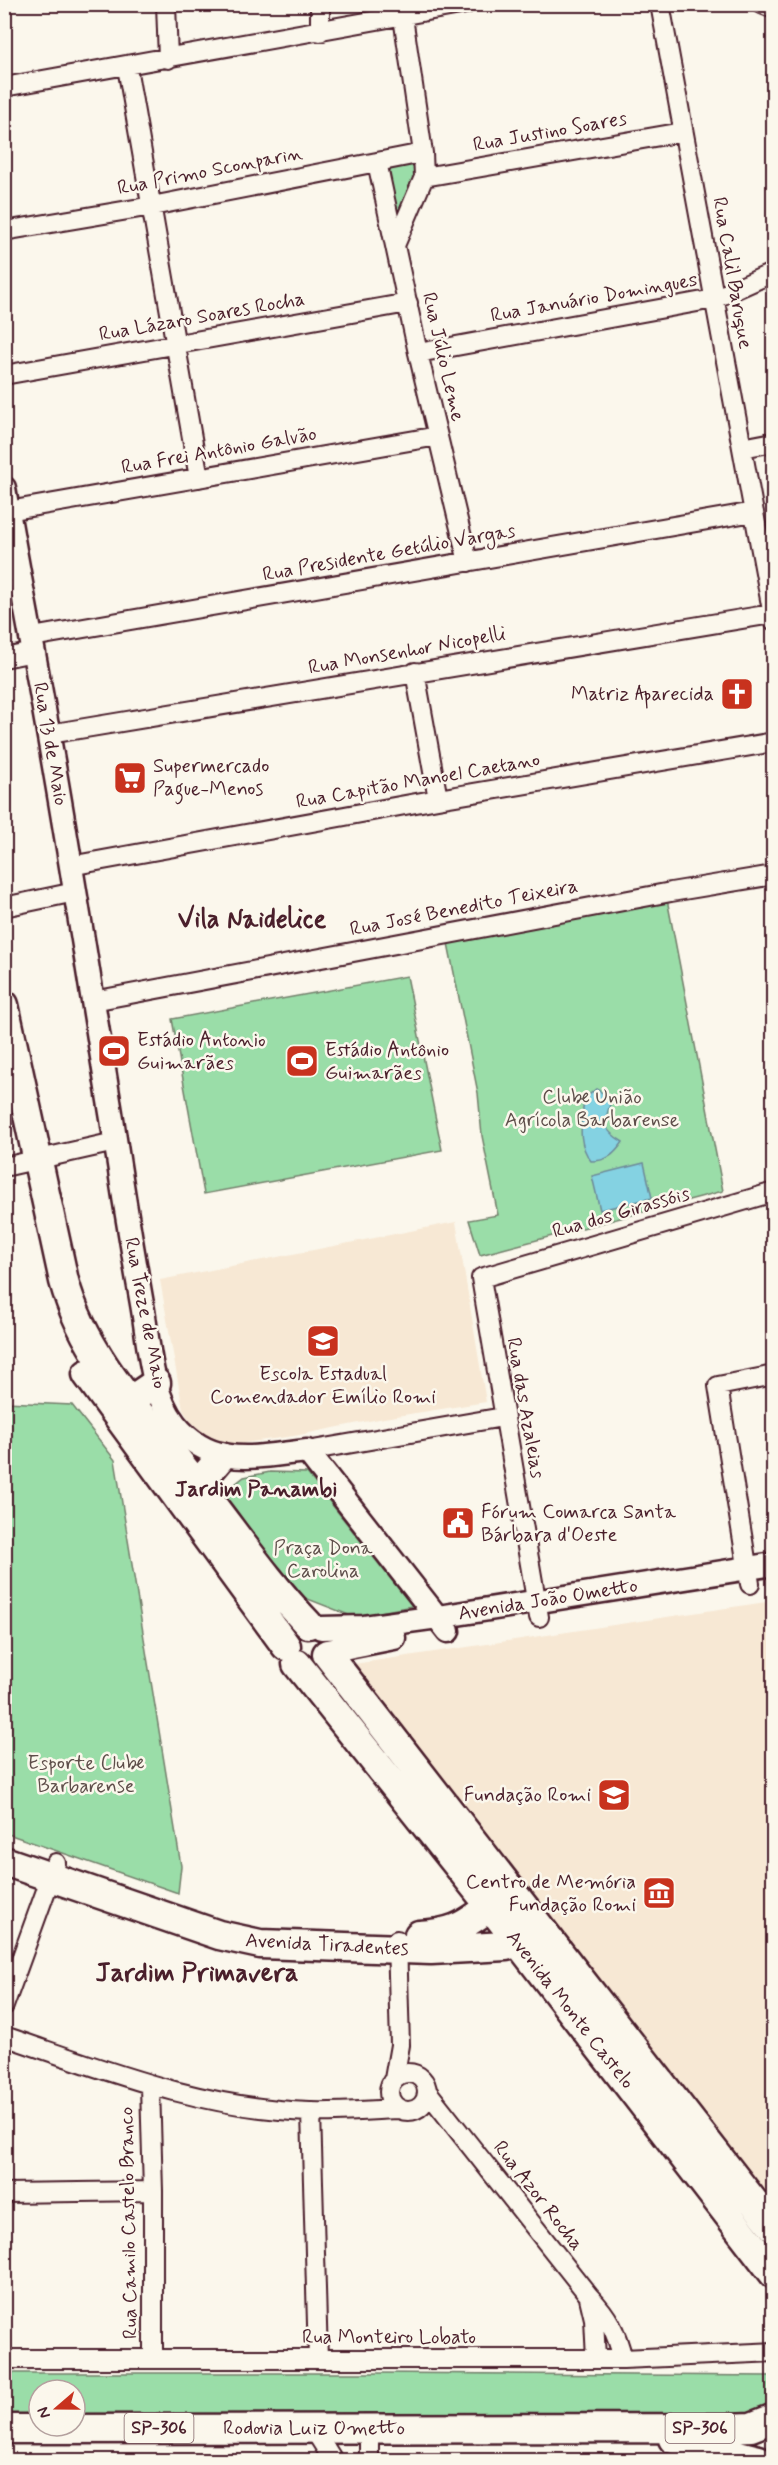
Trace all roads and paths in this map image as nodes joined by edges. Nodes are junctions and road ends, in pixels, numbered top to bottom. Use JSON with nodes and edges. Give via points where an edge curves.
{"nodes":[{"id":1,"x":166,"y":4,"type":"edge"},
{"id":2,"x":320,"y":4,"type":"edge"},
{"id":3,"x":466,"y":4,"type":"edge"},
{"id":4,"x":660,"y":4,"type":"edge"},
{"id":5,"x":762,"y":4,"type":"edge"},
{"id":6,"x":774,"y":9,"type":"edge"},
{"id":7,"x":403,"y":11,"type":"edge"},
{"id":8,"x":320,"y":32,"type":"junction"},
{"id":9,"x":168,"y":60,"type":"junction"},
{"id":10,"x":127,"y":67,"type":"junction"},
{"id":11,"x":4,"y":87,"type":"edge"},
{"id":12,"x":683,"y":132,"type":"junction"},
{"id":13,"x":423,"y":153,"type":"junction"},
{"id":14,"x":377,"y":162,"type":"junction"},
{"id":15,"x":424,"y":177,"type":"junction"},
{"id":16,"x":152,"y":206,"type":"junction"},
{"id":17,"x":4,"y":231,"type":"edge"},
{"id":18,"x":396,"y":243,"type":"junction"},
{"id":19,"x":774,"y":272,"type":"edge"},
{"id":20,"x":714,"y":299,"type":"junction"},
{"id":21,"x":408,"y":303,"type":"junction"},
{"id":22,"x":176,"y":344,"type":"junction"},
{"id":23,"x":418,"y":353,"type":"junction"},
{"id":24,"x":4,"y":375,"type":"edge"},
{"id":25,"x":438,"y":436,"type":"junction"},
{"id":26,"x":774,"y":442,"type":"edge"},
{"id":27,"x":742,"y":448,"type":"junction"},
{"id":28,"x":199,"y":478,"type":"junction"},
{"id":29,"x":4,"y":488,"type":"edge"},
{"id":30,"x":8,"y":511,"type":"junction"},
{"id":31,"x":754,"y":512,"type":"junction"},
{"id":32,"x":468,"y":562,"type":"junction"},
{"id":33,"x":773,"y":618,"type":"edge"},
{"id":34,"x":33,"y":645,"type":"junction"},
{"id":35,"x":4,"y":658,"type":"edge"},
{"id":36,"x":415,"y":672,"type":"junction"},
{"id":37,"x":49,"y":734,"type":"junction"},
{"id":38,"x":774,"y":742,"type":"edge"},
{"id":39,"x":438,"y":799,"type":"junction"},
{"id":40,"x":70,"y":866,"type":"junction"},
{"id":41,"x":774,"y":875,"type":"edge"},
{"id":42,"x":75,"y":892,"type":"junction"},
{"id":43,"x":4,"y":908,"type":"edge"},
{"id":44,"x":93,"y":1001,"type":"junction"},
{"id":45,"x":4,"y":1005,"type":"edge"},
{"id":46,"x":4,"y":1082,"type":"edge"},
{"id":47,"x":115,"y":1142,"type":"junction"},
{"id":48,"x":22,"y":1163,"type":"edge"},
{"id":49,"x":774,"y":1192,"type":"edge"},
{"id":50,"x":481,"y":1278,"type":"joint"},
{"id":51,"x":774,"y":1375,"type":"edge"},
{"id":52,"x":156,"y":1383,"type":"junction"},
{"id":53,"x":130,"y":1400,"type":"junction"},
{"id":54,"x":504,"y":1417,"type":"junction"},
{"id":55,"x":307,"y":1451,"type":"junction"},
{"id":56,"x":221,"y":1457,"type":"junction"},
{"id":57,"x":197,"y":1485,"type":"junction"},
{"id":58,"x":774,"y":1564,"type":"edge"},
{"id":59,"x":749,"y":1576,"type":"junction"},
{"id":60,"x":774,"y":1580,"type":"edge"},
{"id":61,"x":537,"y":1609,"type":"junction"},
{"id":62,"x":443,"y":1624,"type":"junction"},
{"id":63,"x":321,"y":1639,"type":"junction"},
{"id":64,"x":292,"y":1655,"type":"junction"},
{"id":65,"x":4,"y":1845,"type":"edge"},
{"id":66,"x":4,"y":1861,"type":"edge"},
{"id":67,"x":53,"y":1870,"type":"junction"},
{"id":68,"x":502,"y":1900,"type":"junction"},
{"id":69,"x":528,"y":1935,"type":"junction"},
{"id":70,"x":398,"y":1943,"type":"junction"},
{"id":71,"x":475,"y":1948,"type":"junction"},
{"id":72,"x":539,"y":1969,"type":"junction"},
{"id":73,"x":4,"y":2006,"type":"edge"},
{"id":74,"x":4,"y":2036,"type":"edge"},
{"id":75,"x":397,"y":2082,"type":"junction"},
{"id":76,"x":150,"y":2086,"type":"junction"},
{"id":77,"x":427,"y":2091,"type":"junction"},
{"id":78,"x":358,"y":2110,"type":"junction"},
{"id":79,"x":406,"y":2110,"type":"junction"},
{"id":80,"x":310,"y":2112,"type":"junction"},
{"id":81,"x":452,"y":2123,"type":"junction"},
{"id":82,"x":153,"y":2191,"type":"junction"},
{"id":83,"x":4,"y":2193,"type":"edge"},
{"id":84,"x":774,"y":2228,"type":"edge"},
{"id":85,"x":774,"y":2274,"type":"edge"},
{"id":86,"x":589,"y":2296,"type":"junction"},
{"id":87,"x":774,"y":2352,"type":"edge"},
{"id":88,"x":4,"y":2358,"type":"edge"},
{"id":89,"x":153,"y":2359,"type":"junction"},
{"id":90,"x":318,"y":2359,"type":"junction"},
{"id":91,"x":596,"y":2359,"type":"junction"},
{"id":92,"x":623,"y":2359,"type":"junction"},
{"id":93,"x":774,"y":2418,"type":"edge"},
{"id":94,"x":313,"y":2428,"type":"junction"},
{"id":95,"x":4,"y":2429,"type":"edge"},
{"id":96,"x":369,"y":2429,"type":"junction"},
{"id":97,"x":624,"y":2429,"type":"junction"},
{"id":98,"x":333,"y":2460,"type":"edge"},
{"id":99,"x":366,"y":2460,"type":"edge"},
{"id":100,"x":759,"y":2460,"type":"edge"}],
"edges":[{"from":1,"to":9,"type":"street"},
{"from":2,"to":8,"type":"street"},
{"from":3,"to":7,"type":"street"},
{"from":4,"to":12,"type":"street","name":"Rua Calil Baruque"},
{"from":5,"to":6,"type":"street"},
{"from":7,"to":8,"type":"street"},
{"from":7,"to":13,"type":"street"},
{"from":8,"to":9,"type":"street"},
{"from":9,"to":10,"type":"street"},
{"from":10,"to":11,"type":"street"},
{"from":10,"to":16,"type":"street"},
{"from":12,"to":15,"type":"street","name":"Rua Justino Soares"},
{"from":12,"to":20,"type":"street","name":"Rua Calil Baruque"},
{"from":13,"to":14,"type":"street","name":"Rua Primo Sconparin"},
{"from":13,"to":15,"type":"street"},
{"from":14,"to":16,"type":"street","name":"Rua Primo Sconparin"},
{"from":14,"to":18,"type":"street","name":"Rua Júlio Leme"},
{"from":15,"to":18,"type":"street"},
{"from":16,"to":17,"type":"street","name":"Rua Primo Sconparin"},
{"from":16,"to":22,"type":"street"},
{"from":18,"to":21,"type":"street","name":"Rua Júlio Leme"},
{"from":19,"to":20,"type":"street","name":"Rua Januário Domingues"},
{"from":20,"to":23,"type":"street","name":"Rua Januário Domingues"},
{"from":20,"to":27,"type":"street","name":"Rua Calil Baruque"},
{"from":21,"to":22,"type":"street","name":"Rua Lázaro Soares Rocha"},
{"from":21,"to":23,"type":"street","name":"Rua Júlio Leme"},
{"from":22,"to":24,"type":"street","name":"Rua Lázaro Soares Rocha"},
{"from":22,"to":28,"type":"street"},
{"from":23,"to":25,"type":"street","name":"Rua Júlio Leme"},
{"from":25,"to":28,"type":"street","name":"Rua Frei Antônio Galvão"},
{"from":25,"to":32,"type":"street","name":"Rua Júlio Leme"},
{"from":26,"to":27,"type":"street"},
{"from":27,"to":31,"type":"street","name":"Rua Calil Baruque"},
{"from":28,"to":30,"type":"street","name":"Rua Frei Antônio Galvão"},
{"from":29,"to":30,"type":"street","name":"Rua 13 de Maio"},
{"from":30,"to":34,"type":"street","name":"Rua 13 de Maio"},
{"from":31,"to":32,"type":"street","name":"Rua Presidente Getúlio Vargas"},
{"from":31,"to":33,"type":"street","name":"Rua Calil Baruque"},
{"from":32,"to":34,"type":"street","name":"Rua Presidente Getúlio Vargas"},
{"from":33,"to":36,"type":"street","name":"Rua Monsenhor Nicopelli"},
{"from":34,"to":35,"type":"street","name":"Rua Presidente Getúlio Vargas"},
{"from":34,"to":37,"type":"street","name":"Rua 13 de Maio"},
{"from":36,"to":37,"type":"street","name":"Rua Monsenhor Nicopelli"},
{"from":36,"to":39,"type":"street"},
{"from":37,"to":40,"type":"street","name":"Rua 13 de Maio"},
{"from":38,"to":39,"type":"street","name":"Rua Capitão Manoel Caetano"},
{"from":39,"to":40,"type":"street","name":"Rua Capitão Manoel Caetano"},
{"from":40,"to":42,"type":"street","name":"Rua 13 de Maio"},
{"from":41,"to":44,"type":"street","name":"Rua José Benedito Teixeira"},
{"from":42,"to":43,"type":"street"},
{"from":42,"to":44,"type":"street","name":"Rua 13 de Maio"},
{"from":44,"to":47,"type":"street","name":"Rua Treze de Maio"},
{"from":45,"to":48,"type":"main road","name":"Avenida Monte Castelo"},
{"from":46,"to":48,"type":"main road","name":"Avenida Monte Castelo"},
{"from":47,"to":48,"type":"street"},
{"from":47,"to":52,"type":"street","name":"Rua Treze de Maio"},
{"from":48,"to":53,"type":"main road","name":"Avenida Monte Castelo","via":[[79,1324]]},
{"from":48,"to":64,"type":"main road","name":"Avenida Monte Castelo","via":[[48,1288],[76,1358]]},
{"from":49,"to":50,"type":"street","name":"Rua dos Girassóis"},
{"from":50,"to":54,"type":"street","name":"Rua das Azaleias"},
{"from":51,"to":59,"type":"street","via":[[718,1386]]},
{"from":52,"to":53,"type":"main road"},
{"from":52,"to":56,"type":"street","name":"Rua Treze de Maio","via":[[176,1424],[204,1450]]},
{"from":53,"to":57,"type":"main road","name":"Avenida Monte Castelo"},
{"from":54,"to":55,"type":"street","name":"Rua Treze de Maio"},
{"from":54,"to":61,"type":"street","name":"Rua das Azaleias"},
{"from":55,"to":56,"type":"street","name":"Rua Treze de Maio"},
{"from":55,"to":62,"type":"street"},
{"from":56,"to":57,"type":"main road"},
{"from":57,"to":63,"type":"main road","name":"Avenida Monte Castelo","via":[[279,1592]]},
{"from":58,"to":59,"type":"street","name":"Avenida João Ometto"},
{"from":59,"to":60,"type":"street","name":"Avenida João Ometto"},
{"from":59,"to":61,"type":"street","name":"Avenida João Ometto"},
{"from":61,"to":62,"type":"street","name":"Avenida João Ometto"},
{"from":62,"to":63,"type":"street","name":"Avenida João Ometto","via":[[367,1642]]},
{"from":63,"to":64,"type":"main road","via":[[317,1665],[303,1666]]},
{"from":63,"to":64,"type":"main road","via":[[295,1628],[290,1633]]},
{"from":63,"to":68,"type":"main road","name":"Avenida Monte Castelo"},
{"from":64,"to":68,"type":"main road","name":"Avenida Monte Castelo"},
{"from":65,"to":67,"type":"main road","name":"Avenida Tiradentes"},
{"from":66,"to":67,"type":"main road","name":"Avenida Tiradentes"},
{"from":67,"to":70,"type":"main road","name":"Avenida Tiradentes","via":[[242,1941],[285,1946]]},
{"from":67,"to":73,"type":"street"},
{"from":68,"to":69,"type":"main road","name":"Avenida Monte Castelo"},
{"from":68,"to":70,"type":"main road","name":"Avenida Tiradentes","via":[[451,1932]]},
{"from":69,"to":71,"type":"main road","name":"Avenida Tiradentes","via":[[506,1946]]},
{"from":69,"to":72,"type":"main road","name":"Avenida Monte Castelo"},
{"from":69,"to":84,"type":"main road","name":"Avenida Monte Castelo"},
{"from":70,"to":71,"type":"main road","name":"Avenida Tiradentes"},
{"from":70,"to":75,"type":"street"},
{"from":71,"to":72,"type":"main road"},
{"from":72,"to":85,"type":"main road","name":"Avenida Monte Castelo"},
{"from":74,"to":76,"type":"street"},
{"from":75,"to":77,"type":"street","via":[[422,2079]]},
{"from":75,"to":78,"type":"street"},
{"from":75,"to":79,"type":"street","via":[[391,2102]]},
{"from":76,"to":80,"type":"street","via":[[248,2106]]},
{"from":76,"to":82,"type":"street","name":"Rua Camilo Castelo Branco"},
{"from":77,"to":79,"type":"street","via":[[424,2103]]},
{"from":77,"to":81,"type":"street","name":"Rua Azor Rocha"},
{"from":78,"to":79,"type":"street"},
{"from":78,"to":80,"type":"street"},
{"from":79,"to":81,"type":"street"},
{"from":80,"to":90,"type":"street"},
{"from":81,"to":86,"type":"street","name":"Rua Azor Rocha"},
{"from":82,"to":83,"type":"street"},
{"from":82,"to":89,"type":"street","name":"Rua Camilo Castelo Branco"},
{"from":86,"to":91,"type":"street","name":"Rua Azor Rocha"},
{"from":86,"to":92,"type":"street","name":"Rua Azor Rocha","via":[[615,2330]]},
{"from":87,"to":92,"type":"street","name":"Rua Monteiro Lobato"},
{"from":88,"to":89,"type":"street","name":"Rua Monteiro Lobato"},
{"from":89,"to":90,"type":"street","name":"Rua Monteiro Lobato"},
{"from":90,"to":91,"type":"street","name":"Rua Monteiro Lobato"},
{"from":91,"to":92,"type":"street","name":"Rua Monteiro Lobato"},
{"from":93,"to":97,"type":"main road","name":"Rodovia Luiz Ometto","number":"SP-306","via":[[752,2427]]},
{"from":94,"to":95,"type":"main road","name":"Rodovia Luiz Ometto","number":"SP-306"},
{"from":94,"to":96,"type":"main road","name":"Rodovia Luiz Ometto","number":"SP-306"},
{"from":94,"to":98,"type":"street"},
{"from":96,"to":97,"type":"main road","name":"Rodovia Luiz Ometto","number":"SP-306"},
{"from":96,"to":99,"type":"street"},
{"from":97,"to":100,"type":"main road","name":"Rodovia Luiz Ometto","number":"SP-306"}]}
